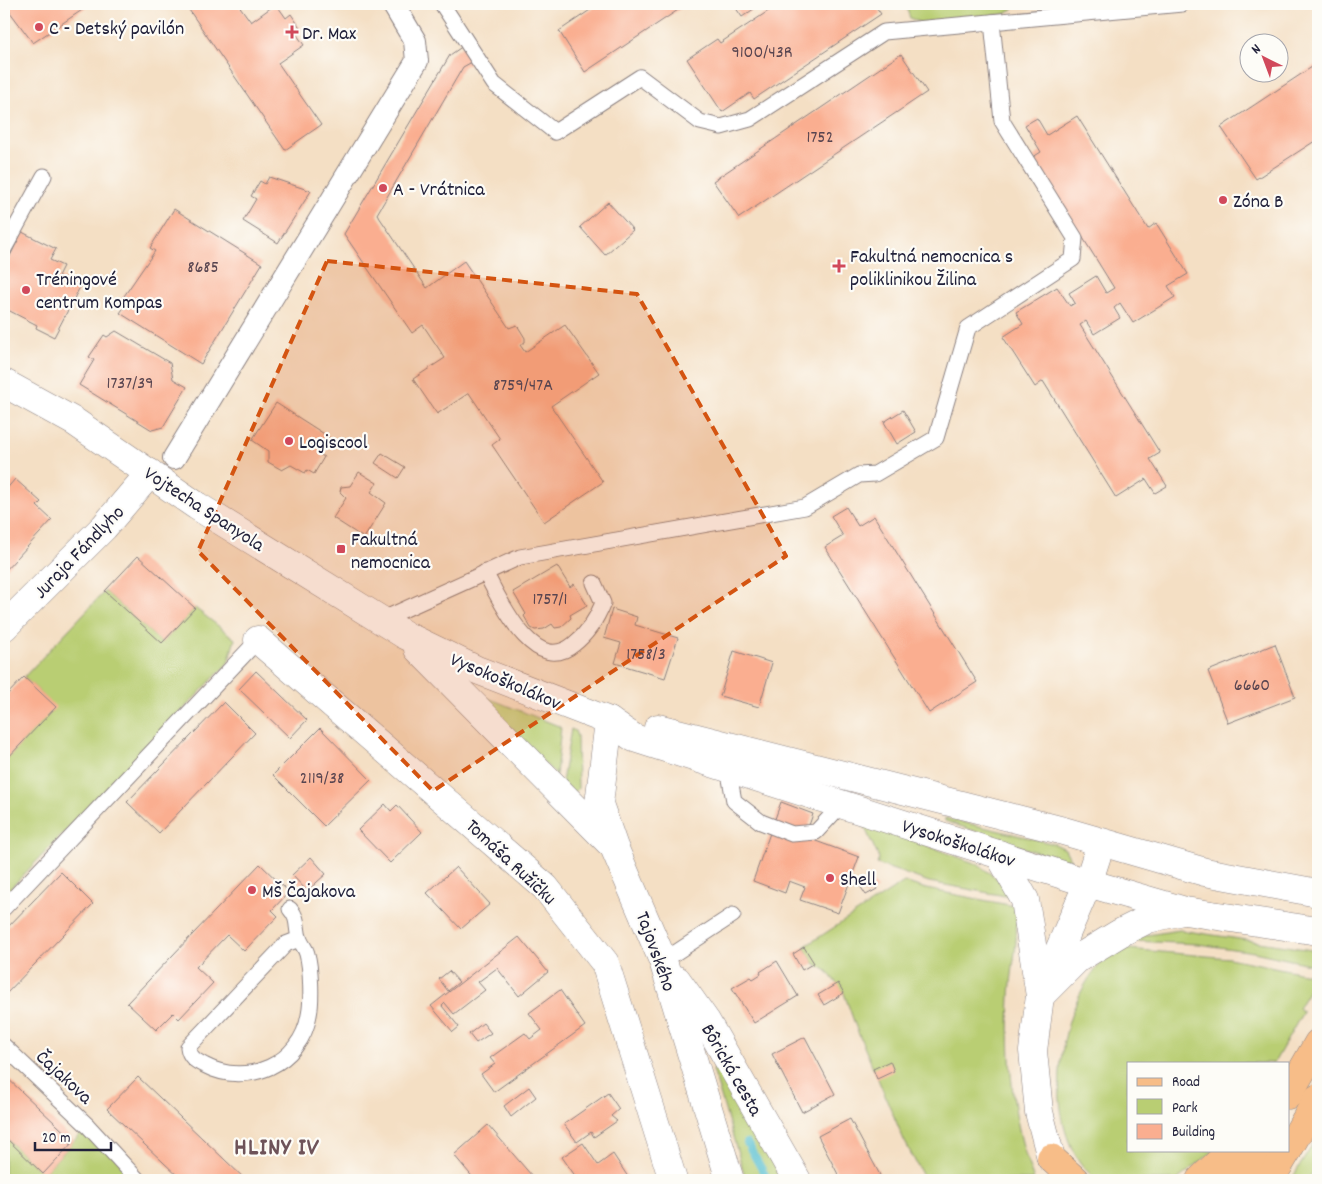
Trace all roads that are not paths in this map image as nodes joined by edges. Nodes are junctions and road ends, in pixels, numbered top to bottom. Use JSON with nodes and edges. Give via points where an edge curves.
{"nodes":[{"id":1,"x":393,"y":4,"type":"edge"},
{"id":2,"x":442,"y":4,"type":"edge"},
{"id":3,"x":1182,"y":4,"type":"edge"},
{"id":4,"x":992,"y":22,"type":"junction"},
{"id":5,"x":44,"y":176,"type":"dead end"},
{"id":6,"x":4,"y":249,"type":"edge"},
{"id":7,"x":4,"y":383,"type":"edge"},
{"id":8,"x":174,"y":458,"type":"dead end"},
{"id":9,"x":150,"y":472,"type":"junction"},
{"id":10,"x":485,"y":572,"type":"junction"},
{"id":11,"x":594,"y":583,"type":"dead end"},
{"id":12,"x":381,"y":620,"type":"junction"},
{"id":13,"x":4,"y":628,"type":"edge"},
{"id":14,"x":405,"y":635,"type":"junction"},
{"id":15,"x":258,"y":640,"type":"joint"},
{"id":16,"x":609,"y":721,"type":"junction"},
{"id":17,"x":728,"y":768,"type":"junction"},
{"id":18,"x":842,"y":804,"type":"junction"},
{"id":19,"x":1101,"y":843,"type":"junction"},
{"id":20,"x":614,"y":847,"type":"junction"},
{"id":21,"x":999,"y":854,"type":"junction"},
{"id":22,"x":1088,"y":883,"type":"junction"},
{"id":23,"x":1318,"y":893,"type":"edge"},
{"id":24,"x":4,"y":908,"type":"edge"},
{"id":25,"x":290,"y":909,"type":"dead end"},
{"id":26,"x":1184,"y":911,"type":"junction"},
{"id":27,"x":732,"y":915,"type":"dead end"},
{"id":28,"x":1318,"y":931,"type":"edge"},
{"id":29,"x":299,"y":939,"type":"junction"},
{"id":30,"x":663,"y":961,"type":"junction"},
{"id":31,"x":1040,"y":996,"type":"junction"},
{"id":32,"x":1317,"y":1045,"type":"edge"},
{"id":33,"x":4,"y":1046,"type":"edge"},
{"id":34,"x":1290,"y":1079,"type":"edge"},
{"id":35,"x":1290,"y":1092,"type":"edge"},
{"id":36,"x":1318,"y":1098,"type":"edge"},
{"id":37,"x":1290,"y":1147,"type":"edge"},
{"id":38,"x":1230,"y":1152,"type":"edge"},
{"id":39,"x":1255,"y":1152,"type":"edge"},
{"id":40,"x":1287,"y":1152,"type":"edge"},
{"id":41,"x":1054,"y":1169,"type":"edge"},
{"id":42,"x":138,"y":1180,"type":"edge"},
{"id":43,"x":673,"y":1180,"type":"edge"},
{"id":44,"x":730,"y":1180,"type":"edge"},
{"id":45,"x":797,"y":1180,"type":"edge"},
{"id":46,"x":1076,"y":1180,"type":"edge"},
{"id":47,"x":1200,"y":1180,"type":"edge"},
{"id":48,"x":1239,"y":1180,"type":"edge"},
{"id":49,"x":1270,"y":1180,"type":"edge"}],
"edges":[{"from":1,"to":8,"type":"street","via":[[415,40],[417,61]]},
{"from":2,"to":4,"type":"lane","via":[[494,84],[555,132],[640,77],[700,122],[722,127],[750,119],[884,32]]},
{"from":3,"to":4,"type":"lane"},
{"from":4,"to":10,"type":"lane","via":[[1002,121],[1075,238],[1073,258],[968,328],[936,438],[874,474],[859,474],[805,507],[520,557]]},
{"from":5,"to":6,"type":"lane"},
{"from":7,"to":9,"type":"street","name":"Vojtecha Spanyola","via":[[75,422]]},
{"from":9,"to":12,"type":"street","name":"Vojtecha Spanyola","via":[[197,506]]},
{"from":9,"to":13,"type":"street","name":"Juraja Fándlyho","via":[[104,527]]},
{"from":10,"to":11,"type":"lane","via":[[520,632],[528,641],[549,651],[560,652],[570,648],[593,622],[602,603]]},
{"from":10,"to":12,"type":"lane"},
{"from":12,"to":14,"type":"street","name":"Vojtecha Spanyola"},
{"from":14,"to":16,"type":"street","name":"Vysokoškolákov","via":[[477,670]]},
{"from":14,"to":20,"type":"street"},
{"from":15,"to":24,"type":"lane"},
{"from":15,"to":43,"type":"street","name":"Tomáša Ružičku","via":[[545,887],[605,962]]},
{"from":16,"to":17,"type":"street","name":"Vysokoškolákov","via":[[634,738]]},
{"from":16,"to":19,"type":"street","name":"Vysokoškolákov","via":[[650,726]]},
{"from":16,"to":20,"type":"street","name":"Tajovského","via":[[600,804]]},
{"from":17,"to":18,"type":"street","name":"Vysokoškolákov"},
{"from":17,"to":18,"type":"lane","via":[[734,801],[761,822],[792,834],[816,832]]},
{"from":18,"to":21,"type":"street","name":"Vysokoškolákov"},
{"from":19,"to":22,"type":"street"},
{"from":19,"to":23,"type":"street","name":"Vysokoškolákov","via":[[1205,872]]},
{"from":20,"to":30,"type":"street","name":"Tajovského"},
{"from":21,"to":22,"type":"street","name":"Vysokoškolákov"},
{"from":21,"to":31,"type":"street","via":[[1025,900]]},
{"from":22,"to":26,"type":"street","name":"Vysokoškolákov"},
{"from":22,"to":31,"type":"street"},
{"from":25,"to":29,"type":"lane","via":[[298,922]]},
{"from":26,"to":28,"type":"street","name":"Vysokoškolákov"},
{"from":26,"to":31,"type":"street","via":[[1148,919],[1120,933],[1077,960]]},
{"from":27,"to":30,"type":"lane"},
{"from":29,"to":29,"type":"lane","via":[[307,953],[310,1014],[306,1028],[289,1054],[262,1071],[245,1075],[227,1075],[195,1060],[188,1052],[188,1046],[286,944]]},
{"from":30,"to":44,"type":"street","name":"Tajovského"},
{"from":30,"to":45,"type":"street","name":"Bôrická cesta","via":[[706,1021]]},
{"from":31,"to":41,"type":"street","via":[[1033,1051],[1038,1112]]},
{"from":32,"to":34,"type":"main road"},
{"from":32,"to":35,"type":"main road"},
{"from":33,"to":42,"type":"lane","name":"Čajakova","via":[[88,1126]]},
{"from":36,"to":37,"type":"main road"},
{"from":38,"to":47,"type":"main road"},
{"from":39,"to":48,"type":"main road"},
{"from":40,"to":49,"type":"main road"},
{"from":41,"to":46,"type":"main road"}]}
